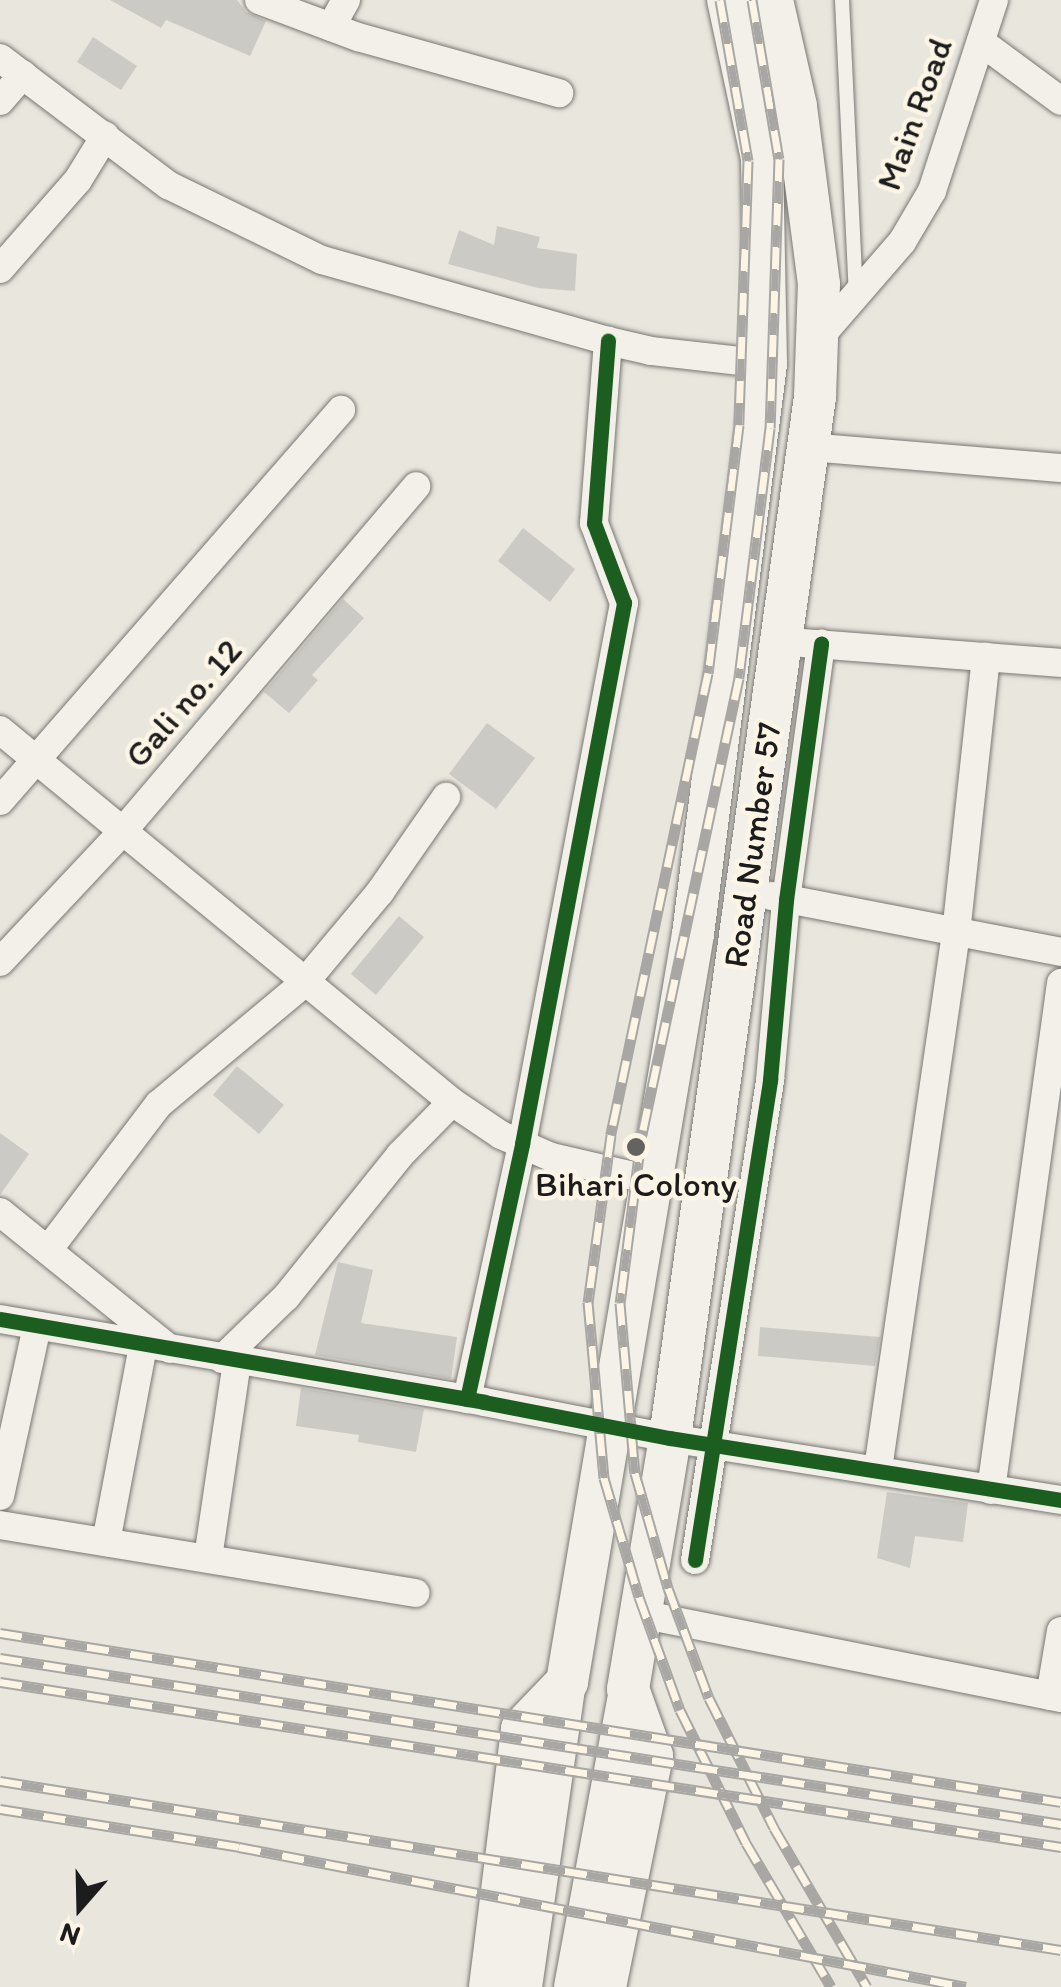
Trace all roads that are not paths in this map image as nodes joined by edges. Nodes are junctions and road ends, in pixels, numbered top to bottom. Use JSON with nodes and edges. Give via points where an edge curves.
{"nodes":[{"id":1,"x":259,"y":0,"type":"edge"},
{"id":2,"x":346,"y":0,"type":"edge"},
{"id":3,"x":728,"y":0,"type":"edge"},
{"id":4,"x":772,"y":0,"type":"edge"},
{"id":5,"x":842,"y":0,"type":"edge"},
{"id":6,"x":994,"y":0,"type":"edge"},
{"id":7,"x":331,"y":27,"type":"junction"},
{"id":8,"x":981,"y":42,"type":"junction"},
{"id":9,"x":12,"y":66,"type":"edge"},
{"id":10,"x":559,"y":94,"type":"dead end"},
{"id":11,"x":0,"y":100,"type":"edge"},
{"id":12,"x":1061,"y":101,"type":"edge"},
{"id":13,"x":106,"y":136,"type":"junction"},
{"id":14,"x":0,"y":270,"type":"edge"},
{"id":15,"x":856,"y":296,"type":"junction"},
{"id":16,"x":817,"y":340,"type":"junction"},
{"id":17,"x":608,"y":341,"type":"junction"},
{"id":18,"x":766,"y":364,"type":"junction"},
{"id":19,"x":341,"y":410,"type":"dead end"},
{"id":20,"x":808,"y":447,"type":"junction"},
{"id":21,"x":1061,"y":468,"type":"edge"},
{"id":22,"x":416,"y":486,"type":"dead end"},
{"id":23,"x":801,"y":643,"type":"junction"},
{"id":24,"x":986,"y":657,"type":"junction"},
{"id":25,"x":1061,"y":662,"type":"edge"},
{"id":26,"x":0,"y":730,"type":"edge"},
{"id":27,"x":36,"y":760,"type":"junction"},
{"id":28,"x":446,"y":797,"type":"dead end"},
{"id":29,"x":0,"y":801,"type":"edge"},
{"id":30,"x":122,"y":832,"type":"junction"},
{"id":31,"x":745,"y":891,"type":"junction"},
{"id":32,"x":786,"y":900,"type":"junction"},
{"id":33,"x":956,"y":933,"type":"junction"},
{"id":34,"x":1061,"y":952,"type":"edge"},
{"id":35,"x":0,"y":962,"type":"edge"},
{"id":36,"x":304,"y":983,"type":"junction"},
{"id":37,"x":1061,"y":983,"type":"edge"},
{"id":38,"x":452,"y":1102,"type":"junction"},
{"id":39,"x":522,"y":1144,"type":"junction"},
{"id":40,"x":651,"y":1180,"type":"junction"},
{"id":41,"x":0,"y":1212,"type":"edge"},
{"id":42,"x":48,"y":1250,"type":"junction"},
{"id":43,"x":0,"y":1319,"type":"edge"},
{"id":44,"x":37,"y":1326,"type":"junction"},
{"id":45,"x":144,"y":1346,"type":"junction"},
{"id":46,"x":173,"y":1351,"type":"junction"},
{"id":47,"x":229,"y":1360,"type":"junction"},
{"id":48,"x":467,"y":1399,"type":"junction"},
{"id":49,"x":610,"y":1427,"type":"junction"},
{"id":50,"x":670,"y":1438,"type":"junction"},
{"id":51,"x":715,"y":1445,"type":"junction"},
{"id":52,"x":878,"y":1469,"type":"junction"},
{"id":53,"x":991,"y":1490,"type":"junction"},
{"id":54,"x":0,"y":1496,"type":"edge"},
{"id":55,"x":1061,"y":1500,"type":"edge"},
{"id":56,"x":0,"y":1525,"type":"edge"},
{"id":57,"x":106,"y":1542,"type":"junction"},
{"id":58,"x":208,"y":1558,"type":"junction"},
{"id":59,"x":695,"y":1560,"type":"dead end"},
{"id":60,"x":414,"y":1592,"type":"dead end"},
{"id":61,"x":640,"y":1614,"type":"junction"},
{"id":62,"x":1061,"y":1632,"type":"edge"},
{"id":63,"x":566,"y":1682,"type":"junction"},
{"id":64,"x":628,"y":1688,"type":"junction"},
{"id":65,"x":1055,"y":1697,"type":"edge"},
{"id":66,"x":498,"y":1925,"type":"junction"},
{"id":67,"x":470,"y":1987,"type":"edge"},
{"id":68,"x":490,"y":1987,"type":"edge"},
{"id":69,"x":522,"y":1987,"type":"edge"},
{"id":70,"x":573,"y":1987,"type":"edge"},
{"id":71,"x":605,"y":1987,"type":"edge"}],
"edges":[{"from":1,"to":7,"type":"street"},
{"from":2,"to":7,"type":"street"},
{"from":3,"to":18,"type":"main road","name":"Road Number 57","via":[[762,158]]},
{"from":4,"to":16,"type":"main road","name":"Road Number 57","via":[[796,106],[819,284]]},
{"from":5,"to":15,"type":"lane"},
{"from":6,"to":8,"type":"street","name":"Main Road"},
{"from":7,"to":10,"type":"street"},
{"from":8,"to":12,"type":"street"},
{"from":8,"to":15,"type":"street","name":"Main Road","via":[[932,190],[902,242]]},
{"from":9,"to":11,"type":"street"},
{"from":9,"to":13,"type":"street"},
{"from":13,"to":14,"type":"street","via":[[78,180]]},
{"from":13,"to":17,"type":"street","via":[[168,185],[322,260]]},
{"from":15,"to":16,"type":"street","name":"Main Road"},
{"from":16,"to":20,"type":"main road","name":"Road Number 57"},
{"from":17,"to":18,"type":"street"},
{"from":17,"to":39,"type":"street","via":[[594,522],[624,603]]},
{"from":18,"to":40,"type":"main road","name":"Road Number 57","via":[[693,934]]},
{"from":19,"to":27,"type":"street"},
{"from":20,"to":21,"type":"street"},
{"from":20,"to":23,"type":"main road","name":"Road Number 57"},
{"from":22,"to":30,"type":"street","name":"Gali no. 12"},
{"from":23,"to":24,"type":"street"},
{"from":23,"to":31,"type":"main road","name":"Road Number 57"},
{"from":23,"to":32,"type":"street"},
{"from":24,"to":25,"type":"street"},
{"from":24,"to":33,"type":"street"},
{"from":26,"to":27,"type":"street"},
{"from":27,"to":29,"type":"street"},
{"from":27,"to":30,"type":"street"},
{"from":28,"to":36,"type":"street","via":[[380,892]]},
{"from":30,"to":35,"type":"street","name":"Gali no. 12"},
{"from":30,"to":36,"type":"street"},
{"from":31,"to":32,"type":"street"},
{"from":31,"to":50,"type":"main road","name":"Road Number 57"},
{"from":32,"to":33,"type":"street"},
{"from":32,"to":51,"type":"street","via":[[770,1080]]},
{"from":33,"to":34,"type":"street"},
{"from":33,"to":52,"type":"street"},
{"from":36,"to":38,"type":"street"},
{"from":36,"to":42,"type":"street","via":[[158,1104]]},
{"from":37,"to":53,"type":"street"},
{"from":38,"to":39,"type":"street"},
{"from":38,"to":47,"type":"street"},
{"from":39,"to":40,"type":"street"},
{"from":39,"to":48,"type":"street"},
{"from":40,"to":49,"type":"main road","name":"Road Number 57"},
{"from":41,"to":42,"type":"street"},
{"from":42,"to":46,"type":"street"},
{"from":43,"to":44,"type":"street"},
{"from":44,"to":45,"type":"street"},
{"from":44,"to":54,"type":"street"},
{"from":45,"to":46,"type":"street"},
{"from":45,"to":57,"type":"street"},
{"from":46,"to":47,"type":"street"},
{"from":47,"to":48,"type":"street"},
{"from":47,"to":58,"type":"street"},
{"from":48,"to":49,"type":"street"},
{"from":49,"to":50,"type":"street"},
{"from":49,"to":63,"type":"main road","name":"Road Number 57"},
{"from":50,"to":51,"type":"street"},
{"from":50,"to":61,"type":"main road","name":"Road Number 57"},
{"from":51,"to":52,"type":"street"},
{"from":51,"to":59,"type":"street"},
{"from":52,"to":53,"type":"street"},
{"from":53,"to":55,"type":"street"},
{"from":56,"to":57,"type":"street"},
{"from":57,"to":58,"type":"street"},
{"from":58,"to":60,"type":"street"},
{"from":61,"to":64,"type":"main road","name":"Road Number 57"},
{"from":61,"to":65,"type":"street"},
{"from":62,"to":65,"type":"street"},
{"from":63,"to":66,"type":"main road","via":[[522,1729]]},
{"from":63,"to":69,"type":"main road"},
{"from":64,"to":70,"type":"main road"},
{"from":64,"to":71,"type":"main road","via":[[652,1756]]},
{"from":66,"to":67,"type":"main road"},
{"from":66,"to":68,"type":"main road"}]}
